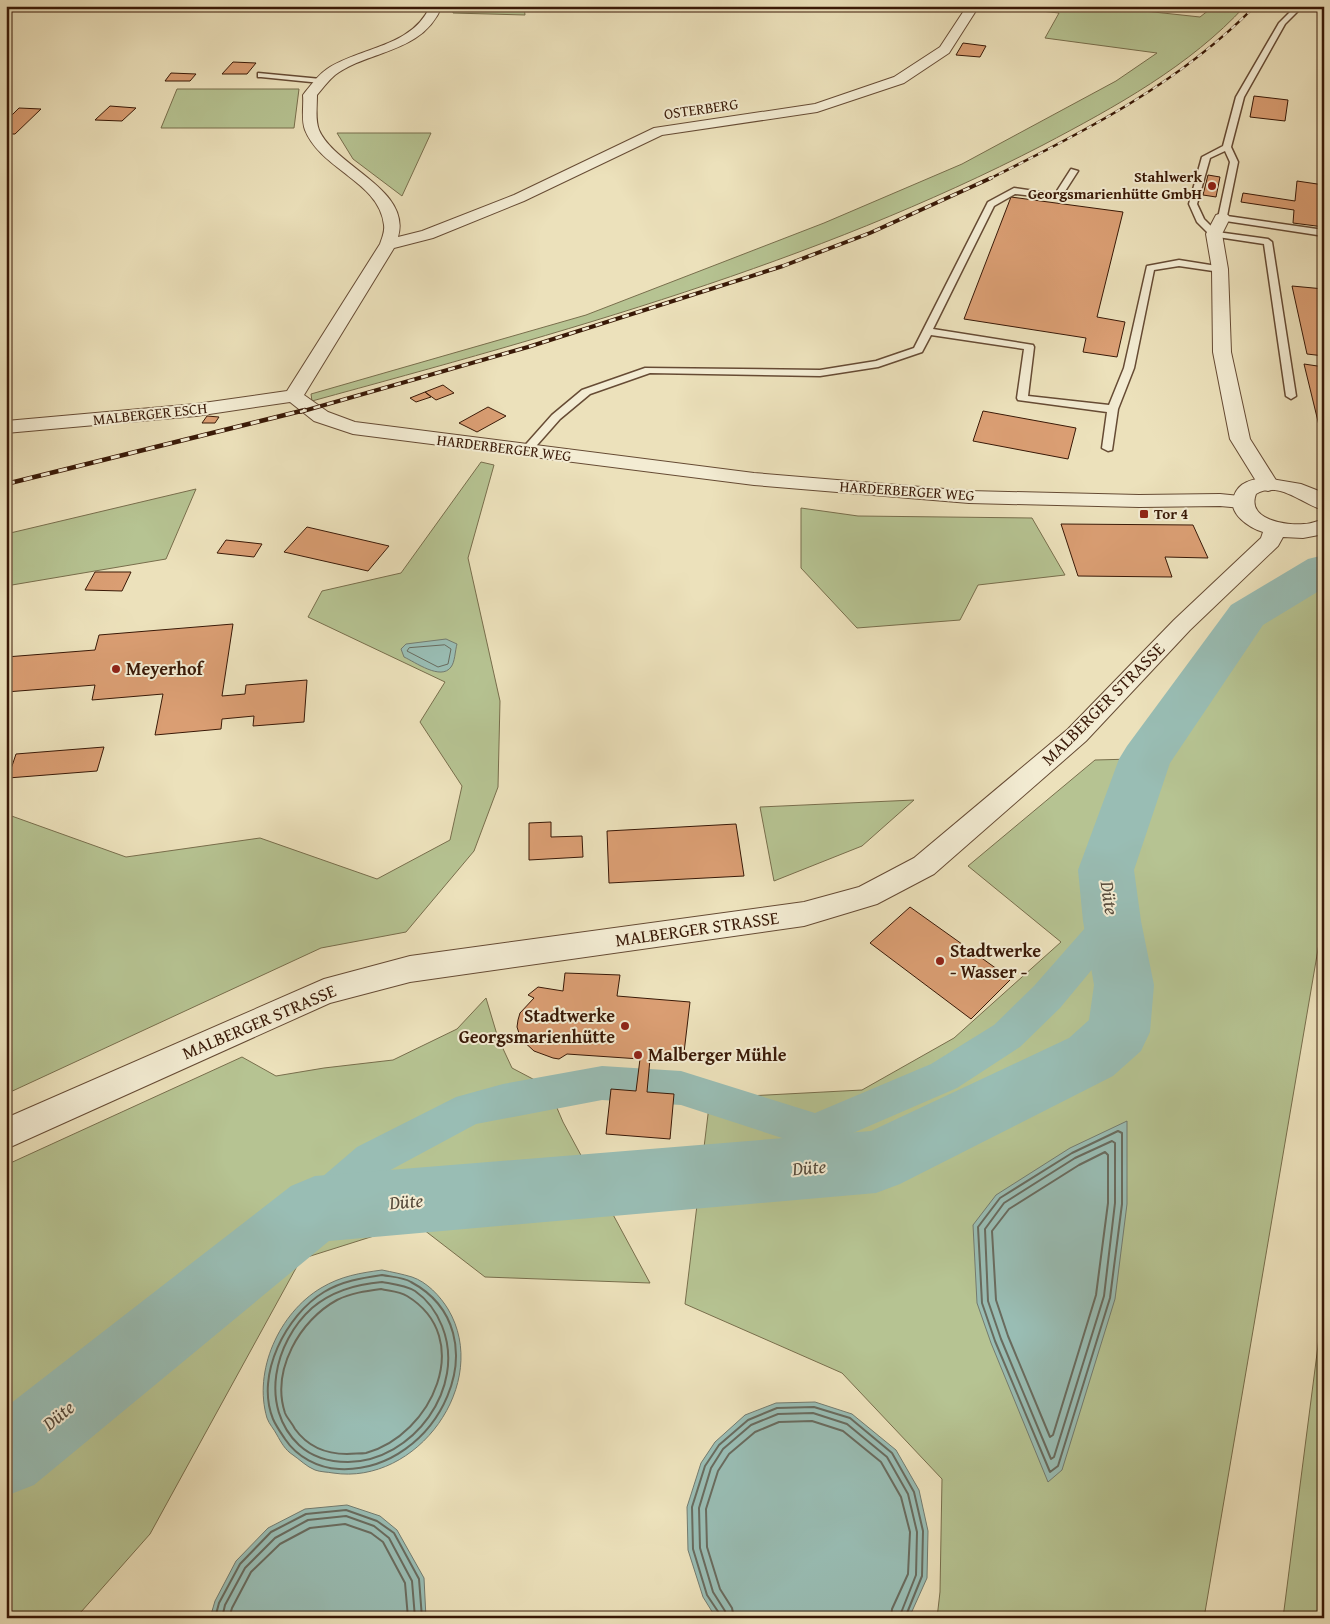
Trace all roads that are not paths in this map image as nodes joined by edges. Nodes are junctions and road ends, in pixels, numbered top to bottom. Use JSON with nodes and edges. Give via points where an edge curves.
{"nodes":[{"id":1,"x":436,"y":6,"type":"edge"},
{"id":2,"x":974,"y":6,"type":"edge"},
{"id":3,"x":1300,"y":6,"type":"edge"},
{"id":4,"x":261,"y":75,"type":"dead end"},
{"id":5,"x":321,"y":81,"type":"junction"},
{"id":6,"x":1227,"y":147,"type":"junction"},
{"id":7,"x":1074,"y":171,"type":"dead end"},
{"id":8,"x":1218,"y":226,"type":"junction"},
{"id":9,"x":1324,"y":233,"type":"edge"},
{"id":10,"x":388,"y":244,"type":"junction"},
{"id":11,"x":1220,"y":268,"type":"junction"},
{"id":12,"x":927,"y":332,"type":"junction"},
{"id":13,"x":294,"y":396,"type":"junction"},
{"id":14,"x":1291,"y":396,"type":"dead end"},
{"id":15,"x":1113,"y":409,"type":"junction"},
{"id":16,"x":6,"y":427,"type":"edge"},
{"id":17,"x":1108,"y":448,"type":"dead end"},
{"id":18,"x":526,"y":451,"type":"junction"},
{"id":19,"x":1268,"y":485,"type":"junction"},
{"id":20,"x":1242,"y":502,"type":"junction"},
{"id":21,"x":1324,"y":504,"type":"edge"},
{"id":22,"x":1324,"y":526,"type":"edge"},
{"id":23,"x":1276,"y":529,"type":"junction"},
{"id":24,"x":6,"y":1134,"type":"edge"}],
"edges":[{"from":1,"to":5,"type":"street","via":[[429,21],[414,33],[332,71]]},
{"from":2,"to":10,"type":"street","name":"OSTERBERG","via":[[945,50],[899,80],[817,108],[659,131],[519,198],[427,236]]},
{"from":3,"to":6,"type":"lane","via":[[1282,22],[1240,97]]},
{"from":4,"to":5,"type":"lane"},
{"from":5,"to":10,"type":"street","via":[[310,95],[312,128],[324,150],[385,201],[392,226]]},
{"from":6,"to":8,"type":"lane","via":[[1234,162]]},
{"from":6,"to":8,"type":"lane","via":[[1206,158],[1193,204],[1200,220]]},
{"from":7,"to":12,"type":"lane","via":[[1058,197],[1014,191],[992,204]]},
{"from":8,"to":9,"type":"lane"},
{"from":8,"to":11,"type":"street"},
{"from":8,"to":14,"type":"lane","via":[[1268,242]]},
{"from":10,"to":13,"type":"street"},
{"from":11,"to":15,"type":"lane","via":[[1179,264],[1150,268],[1129,368]]},
{"from":11,"to":19,"type":"street","via":[[1222,352],[1240,440]]},
{"from":12,"to":15,"type":"lane","via":[[1029,347],[1022,398]]},
{"from":12,"to":18,"type":"lane","via":[[918,350],[856,369],[820,373],[649,370],[586,392],[556,417]]},
{"from":13,"to":16,"type":"street","name":"MALBERGER ESCH","via":[[196,410]]},
{"from":13,"to":18,"type":"street","name":"HARDERBERGER WEG","via":[[306,409],[324,420],[353,428]]},
{"from":15,"to":17,"type":"lane"},
{"from":18,"to":20,"type":"street","name":"HARDERBERGER WEG","via":[[754,479],[969,496]]},
{"from":19,"to":20,"type":"street","via":[[1250,489]]},
{"from":19,"to":21,"type":"street","via":[[1300,489]]},
{"from":20,"to":23,"type":"street","via":[[1252,517]]},
{"from":22,"to":23,"type":"street","via":[[1306,532]]},
{"from":23,"to":24,"type":"street","name":"MALBERGER STRASSE","via":[[1270,542],[1182,625],[1077,735],[924,866],[867,896],[804,914],[410,969],[324,992]]}]}
